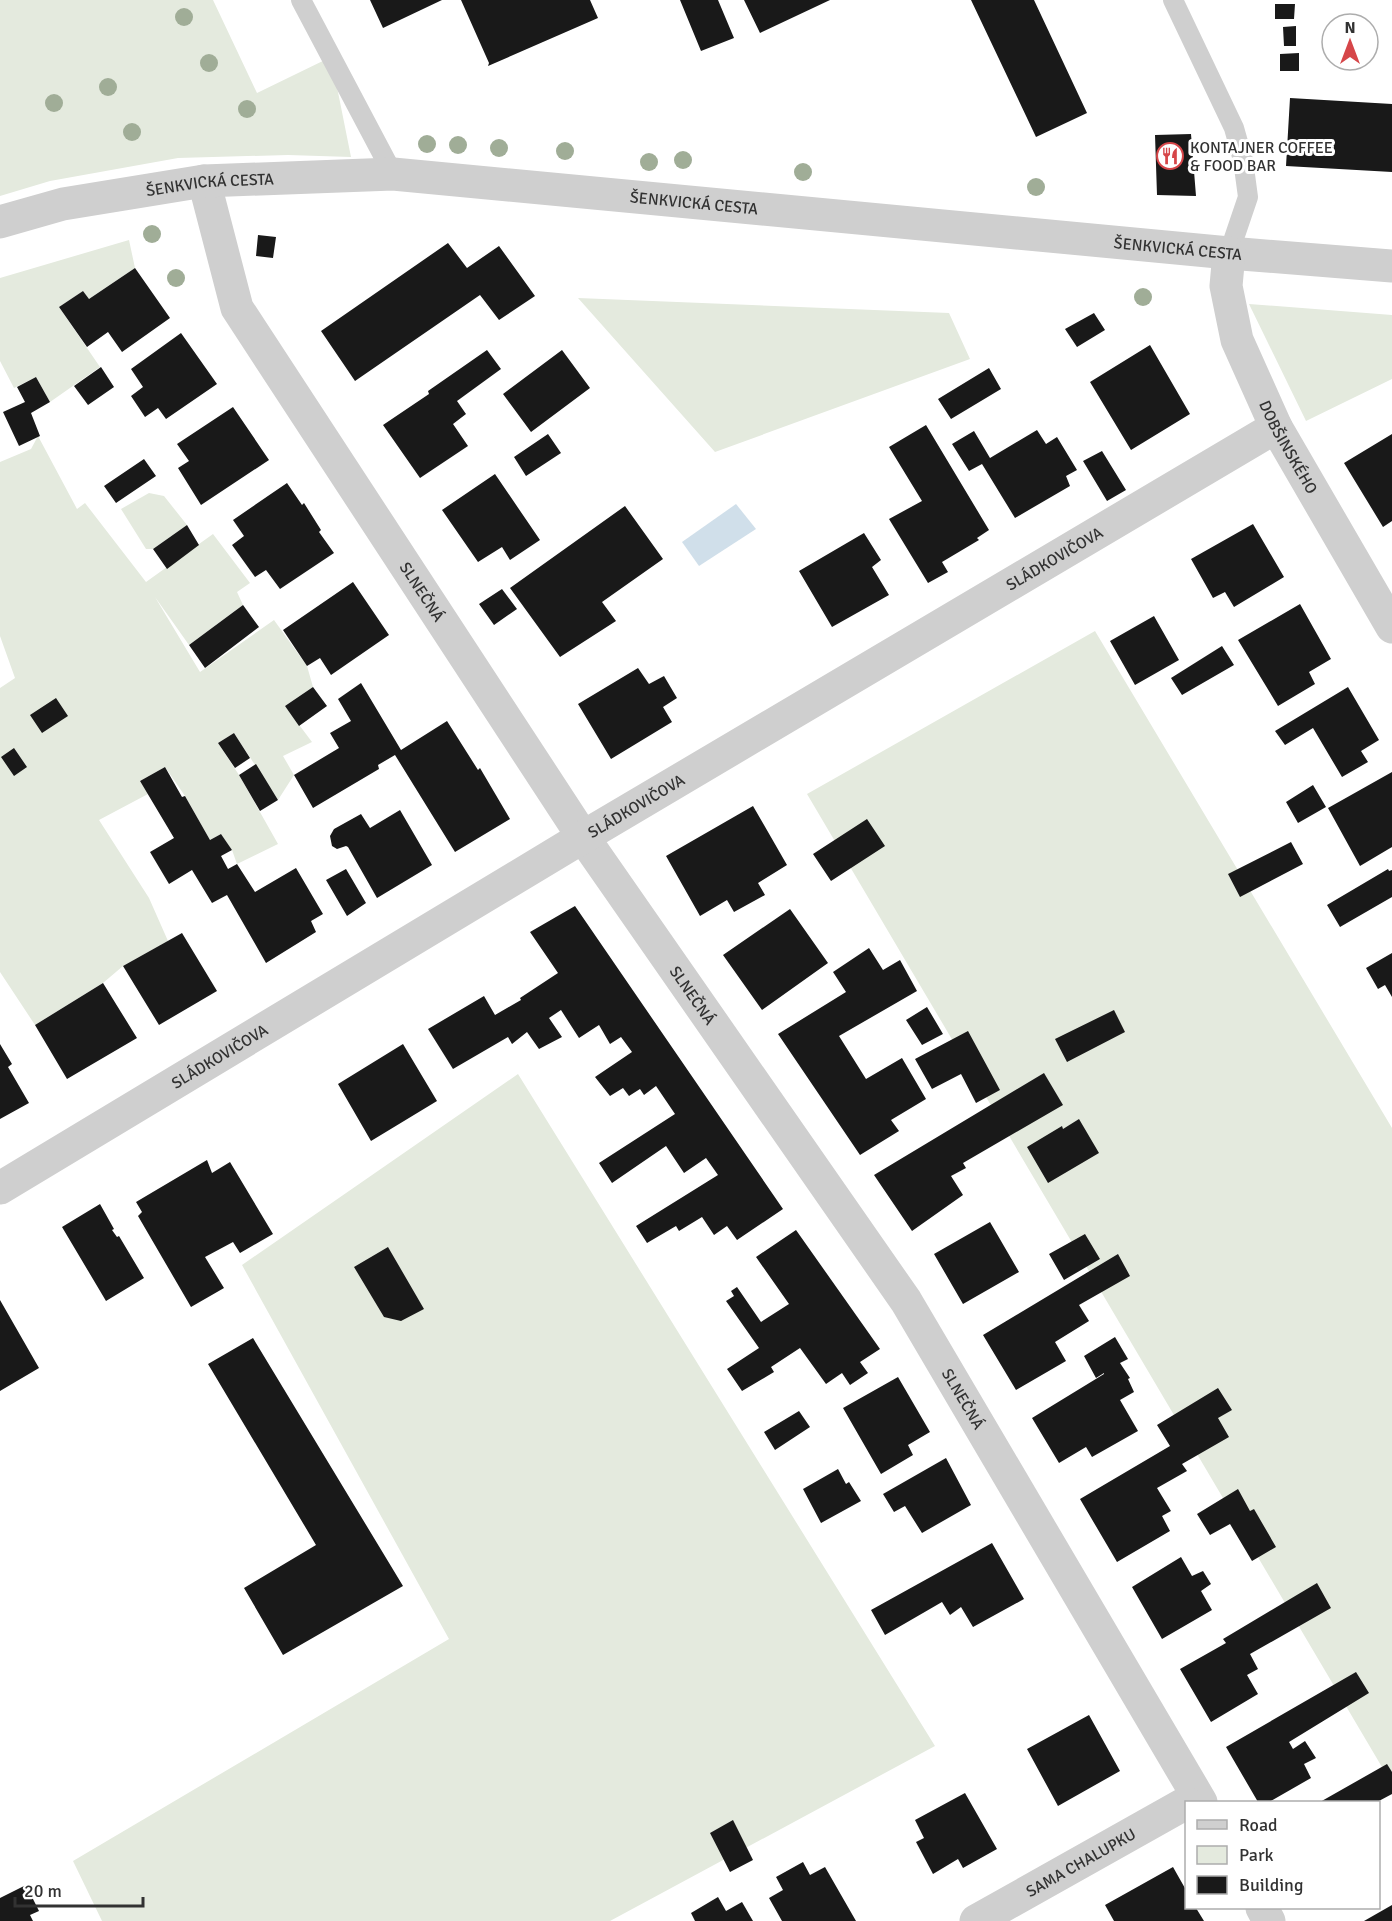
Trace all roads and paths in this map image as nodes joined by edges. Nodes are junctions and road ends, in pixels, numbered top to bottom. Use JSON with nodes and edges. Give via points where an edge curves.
{"nodes":[{"id":1,"x":301,"y":0,"type":"edge"},
{"id":2,"x":1173,"y":0,"type":"edge"},
{"id":3,"x":393,"y":174,"type":"junction"},
{"id":4,"x":204,"y":181,"type":"junction"},
{"id":5,"x":0,"y":222,"type":"edge"},
{"id":6,"x":1229,"y":254,"type":"junction"},
{"id":7,"x":1392,"y":266,"type":"edge"},
{"id":8,"x":1276,"y":427,"type":"junction"},
{"id":9,"x":1392,"y":627,"type":"edge"},
{"id":10,"x":583,"y":837,"type":"junction"},
{"id":11,"x":0,"y":1188,"type":"edge"},
{"id":12,"x":1194,"y":1801,"type":"edge"},
{"id":13,"x":1185,"y":1806,"type":"edge"},
{"id":14,"x":976,"y":1921,"type":"edge"}],
"edges":[{"from":1,"to":3,"type":"lane"},
{"from":2,"to":6,"type":"lane","via":[[1234,128],[1243,159],[1248,196]]},
{"from":3,"to":4,"type":"street","name":"ŠENKVICKÁ CESTA"},
{"from":3,"to":6,"type":"street","name":"ŠENKVICKÁ CESTA"},
{"from":4,"to":5,"type":"street","name":"ŠENKVICKÁ CESTA","via":[[63,204]]},
{"from":4,"to":10,"type":"street","name":"SLNEČNÁ","via":[[237,308]]},
{"from":6,"to":7,"type":"street","name":"ŠENKVICKÁ CESTA"},
{"from":6,"to":8,"type":"street","name":"DOBŠINSKÉHO","via":[[1226,286],[1237,340]]},
{"from":8,"to":9,"type":"street","name":"DOBŠINSKÉHO"},
{"from":8,"to":10,"type":"street","name":"SLÁDKOVIČOVA"},
{"from":10,"to":11,"type":"street","name":"SLÁDKOVIČOVA"},
{"from":10,"to":12,"type":"street","name":"SLNEČNÁ","via":[[906,1301]]},
{"from":13,"to":14,"type":"street","name":"SAMA CHALUPKU"}]}
